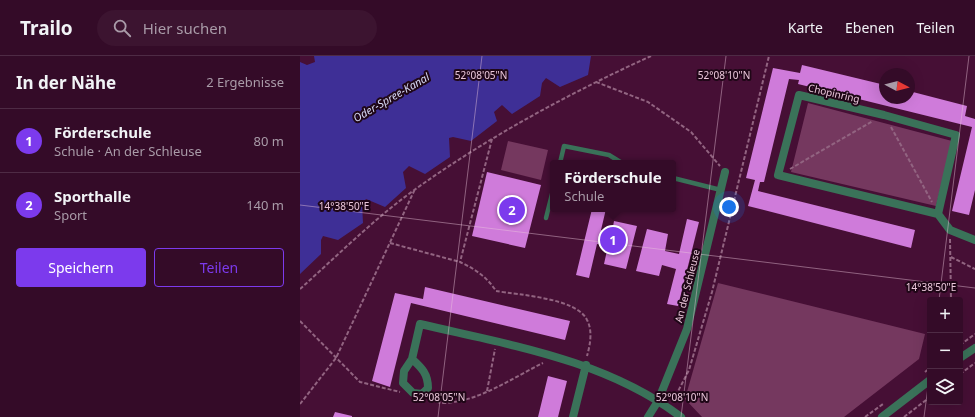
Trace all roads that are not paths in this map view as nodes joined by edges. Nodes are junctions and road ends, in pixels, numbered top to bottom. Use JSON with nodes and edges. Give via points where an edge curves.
{"nodes":[{"id":1,"x":561,"y":160,"type":"edge"},
{"id":2,"x":617,"y":160,"type":"edge"},
{"id":3,"x":725,"y":172,"type":"road end"},
{"id":4,"x":676,"y":179,"type":"edge"},
{"id":5,"x":721,"y":190,"type":"junction"},
{"id":6,"x":550,"y":202,"type":"edge"},
{"id":7,"x":938,"y":214,"type":"junction"},
{"id":8,"x":546,"y":218,"type":"dead end"},
{"id":9,"x":975,"y":239,"type":"edge"},
{"id":10,"x":975,"y":348,"type":"edge"},
{"id":11,"x":963,"y":356,"type":"edge"},
{"id":12,"x":412,"y":358,"type":"junction"},
{"id":13,"x":586,"y":365,"type":"junction"},
{"id":14,"x":927,"y":382,"type":"edge"},
{"id":15,"x":658,"y":401,"type":"junction"},
{"id":16,"x":573,"y":417,"type":"edge"},
{"id":17,"x":648,"y":417,"type":"edge"},
{"id":18,"x":681,"y":417,"type":"edge"},
{"id":19,"x":882,"y":417,"type":"edge"}],
"edges":[{"from":1,"to":2,"type":"lane","via":[[564,146],[609,155]]},
{"from":3,"to":5,"type":"street","name":"An der Schleuse"},
{"from":4,"to":5,"type":"lane"},
{"from":5,"to":15,"type":"street","name":"An der Schleuse","via":[[686,329]]},
{"from":6,"to":8,"type":"lane"},
{"from":7,"to":7,"type":"street","name":"Chopinring","via":[[778,175],[799,95],[956,135]]},
{"from":7,"to":9,"type":"street","via":[[950,230]]},
{"from":10,"to":11,"type":"street"},
{"from":12,"to":12,"type":"street","via":[[423,368],[428,379],[428,388],[422,394],[413,393],[403,383],[404,371]]},
{"from":12,"to":13,"type":"street","via":[[420,324]]},
{"from":13,"to":15,"type":"street"},
{"from":13,"to":16,"type":"street"},
{"from":14,"to":19,"type":"street"},
{"from":15,"to":17,"type":"street","name":"An der Schleuse"},
{"from":15,"to":18,"type":"street"}]}
